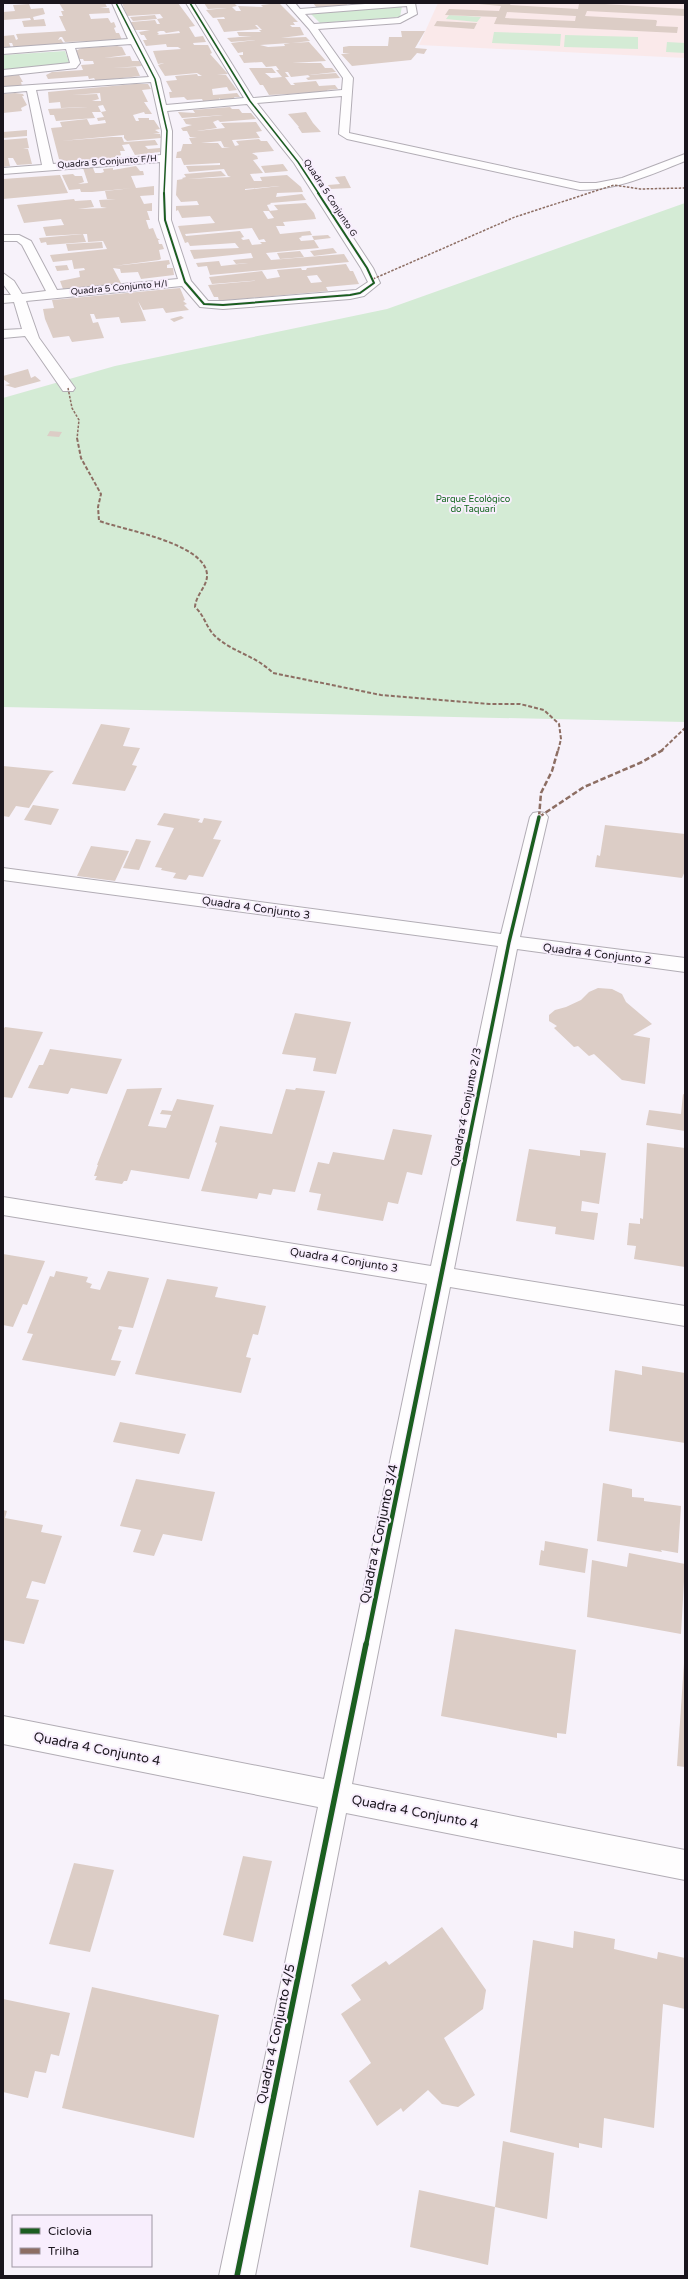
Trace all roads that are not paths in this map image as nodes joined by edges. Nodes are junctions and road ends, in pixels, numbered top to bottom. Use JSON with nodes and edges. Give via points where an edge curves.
{"nodes":[{"id":1,"x":116,"y":3,"type":"edge"},
{"id":2,"x":190,"y":3,"type":"edge"},
{"id":3,"x":290,"y":3,"type":"edge"},
{"id":4,"x":410,"y":3,"type":"edge"},
{"id":5,"x":298,"y":12,"type":"junction"},
{"id":6,"x":312,"y":27,"type":"junction"},
{"id":7,"x":134,"y":40,"type":"junction"},
{"id":8,"x":70,"y":46,"type":"junction"},
{"id":9,"x":3,"y":51,"type":"edge"},
{"id":10,"x":33,"y":71,"type":"junction"},
{"id":11,"x":3,"y":72,"type":"edge"},
{"id":12,"x":155,"y":79,"type":"junction"},
{"id":13,"x":43,"y":87,"type":"junction"},
{"id":14,"x":30,"y":88,"type":"junction"},
{"id":15,"x":3,"y":90,"type":"edge"},
{"id":16,"x":346,"y":93,"type":"junction"},
{"id":17,"x":250,"y":101,"type":"junction"},
{"id":18,"x":162,"y":108,"type":"junction"},
{"id":19,"x":685,"y":157,"type":"edge"},
{"id":20,"x":166,"y":158,"type":"junction"},
{"id":21,"x":48,"y":166,"type":"junction"},
{"id":22,"x":3,"y":171,"type":"edge"},
{"id":23,"x":3,"y":238,"type":"edge"},
{"id":24,"x":3,"y":277,"type":"edge"},
{"id":25,"x":185,"y":282,"type":"junction"},
{"id":26,"x":53,"y":294,"type":"junction"},
{"id":27,"x":20,"y":297,"type":"junction"},
{"id":28,"x":3,"y":299,"type":"edge"},
{"id":29,"x":29,"y":332,"type":"junction"},
{"id":30,"x":3,"y":334,"type":"edge"},
{"id":31,"x":68,"y":388,"type":"dead end"},
{"id":32,"x":539,"y":817,"type":"dead end"},
{"id":33,"x":3,"y":874,"type":"edge"},
{"id":34,"x":509,"y":942,"type":"junction"},
{"id":35,"x":685,"y":965,"type":"edge"},
{"id":36,"x":3,"y":1206,"type":"edge"},
{"id":37,"x":442,"y":1276,"type":"junction"},
{"id":38,"x":685,"y":1316,"type":"edge"},
{"id":39,"x":3,"y":1730,"type":"edge"},
{"id":40,"x":335,"y":1797,"type":"junction"},
{"id":41,"x":685,"y":1864,"type":"edge"},
{"id":42,"x":237,"y":2276,"type":"edge"}],
"edges":[{"from":1,"to":7,"type":"street"},
{"from":2,"to":17,"type":"street"},
{"from":3,"to":5,"type":"street"},
{"from":4,"to":5,"type":"street"},
{"from":4,"to":6,"type":"street","via":[[413,14],[400,20]]},
{"from":5,"to":6,"type":"street"},
{"from":6,"to":16,"type":"street","via":[[348,78]]},
{"from":7,"to":8,"type":"street"},
{"from":7,"to":12,"type":"street"},
{"from":8,"to":9,"type":"street"},
{"from":8,"to":10,"type":"street","via":[[74,66]]},
{"from":10,"to":11,"type":"street"},
{"from":10,"to":13,"type":"street"},
{"from":12,"to":13,"type":"street"},
{"from":12,"to":18,"type":"street"},
{"from":13,"to":14,"type":"street"},
{"from":14,"to":15,"type":"street"},
{"from":14,"to":21,"type":"street"},
{"from":16,"to":17,"type":"street"},
{"from":16,"to":19,"type":"street","via":[[344,134],[351,137],[562,184],[591,188],[614,185]]},
{"from":17,"to":18,"type":"street"},
{"from":17,"to":25,"type":"street","name":"Quadra 5 Conjunto G","via":[[298,162],[374,283],[372,287],[360,293],[350,295],[223,305],[204,304]]},
{"from":18,"to":20,"type":"street","via":[[167,130]]},
{"from":20,"to":21,"type":"street","name":"Quadra 5 Conjunto F/H"},
{"from":20,"to":25,"type":"street","via":[[165,220]]},
{"from":21,"to":22,"type":"street","name":"Quadra 5 Conjunto F/H"},
{"from":23,"to":26,"type":"street","via":[[19,238],[27,243]]},
{"from":24,"to":27,"type":"street"},
{"from":25,"to":26,"type":"street","name":"Quadra 5 Conjunto H/I"},
{"from":26,"to":27,"type":"street","name":"Quadra 5 Conjunto H/I"},
{"from":27,"to":28,"type":"street","name":"Quadra 5 Conjunto H/I"},
{"from":27,"to":29,"type":"street"},
{"from":29,"to":30,"type":"street"},
{"from":29,"to":31,"type":"street"},
{"from":32,"to":34,"type":"street","name":"Quadra 4 Conjunto 2/3"},
{"from":33,"to":34,"type":"street","name":"Quadra 4 Conjunto 3"},
{"from":34,"to":35,"type":"street","name":"Quadra 4 Conjunto 2"},
{"from":34,"to":37,"type":"street","name":"Quadra 4 Conjunto 2/3"},
{"from":36,"to":37,"type":"street","name":"Quadra 4 Conjunto 3"},
{"from":37,"to":38,"type":"street","name":"Quadra 4 Conjunto 3"},
{"from":37,"to":40,"type":"street","name":"Quadra 4 Conjunto 3/4"},
{"from":39,"to":40,"type":"street","name":"Quadra 4 Conjunto 4"},
{"from":40,"to":41,"type":"street","name":"Quadra 4 Conjunto 4"},
{"from":40,"to":42,"type":"street","name":"Quadra 4 Conjunto 4/5"}]}
